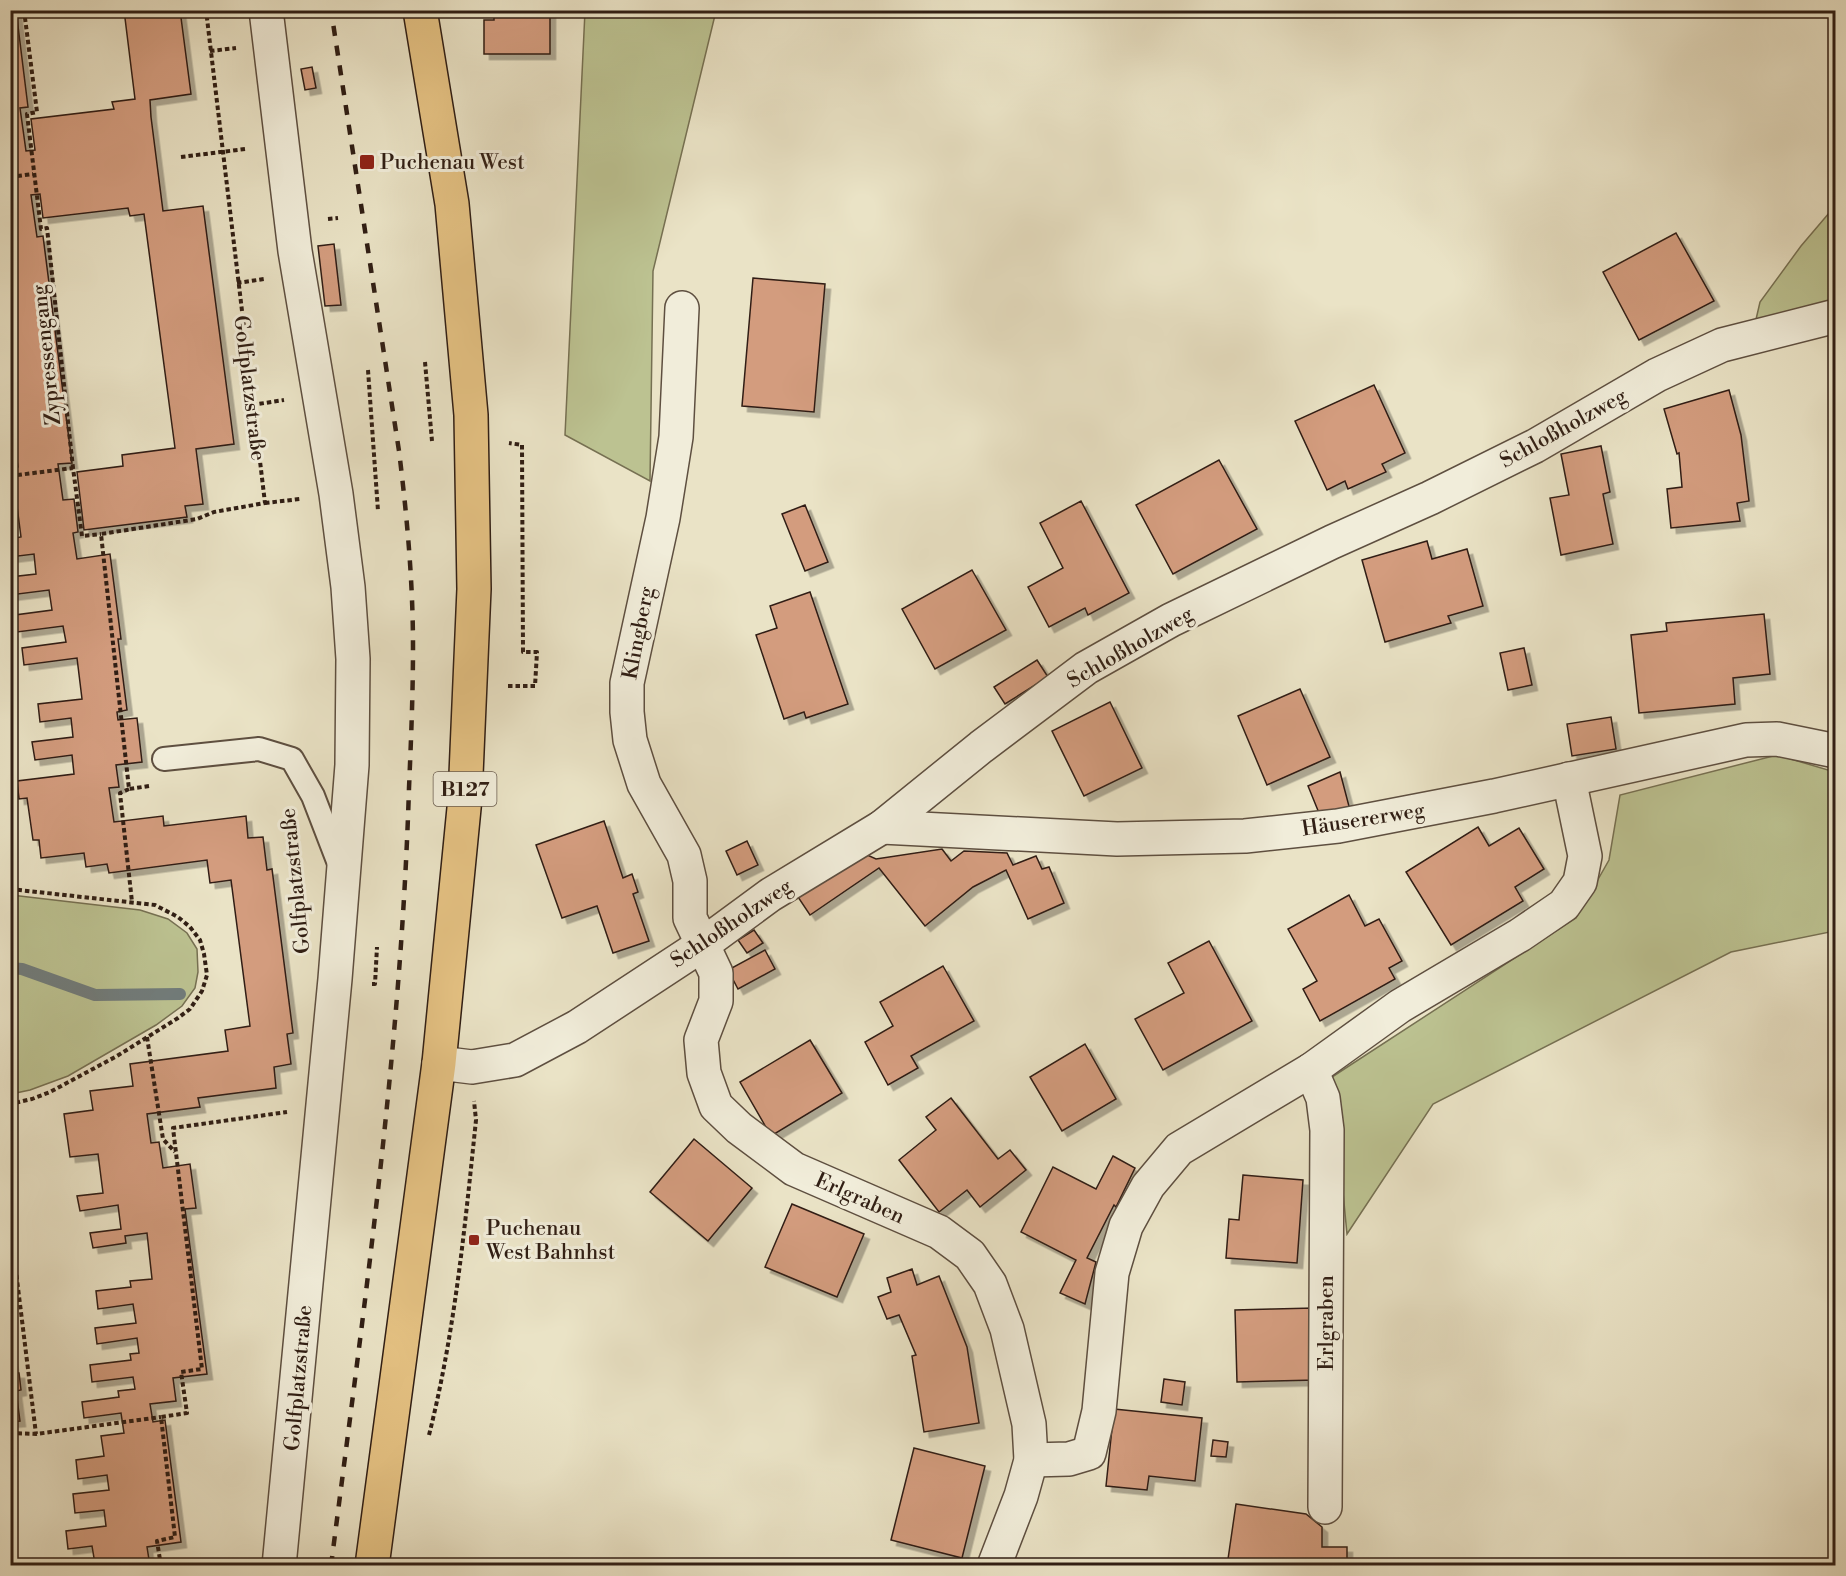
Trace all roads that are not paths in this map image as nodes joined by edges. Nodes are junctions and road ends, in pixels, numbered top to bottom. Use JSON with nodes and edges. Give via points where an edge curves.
{"nodes":[{"id":1,"x":266,"y":10,"type":"edge"},
{"id":2,"x":420,"y":10,"type":"edge"},
{"id":3,"x":682,"y":308,"type":"dead end"},
{"id":4,"x":1836,"y":316,"type":"edge"},
{"id":5,"x":1836,"y":751,"type":"edge"},
{"id":6,"x":164,"y":759,"type":"dead end"},
{"id":7,"x":1569,"y":779,"type":"junction"},
{"id":8,"x":882,"y":826,"type":"junction"},
{"id":9,"x":344,"y":875,"type":"junction"},
{"id":10,"x":702,"y":945,"type":"junction"},
{"id":11,"x":439,"y":1063,"type":"junction"},
{"id":12,"x":1311,"y":1070,"type":"junction"},
{"id":13,"x":1030,"y":1460,"type":"junction"},
{"id":14,"x":1325,"y":1507,"type":"dead end"},
{"id":15,"x":279,"y":1566,"type":"edge"},
{"id":16,"x":372,"y":1566,"type":"edge"},
{"id":17,"x":994,"y":1566,"type":"edge"}],
"edges":[{"from":1,"to":9,"type":"street","name":"Golfplatzstraße","via":[[295,252],[348,587],[353,658],[352,765]]},
{"from":2,"to":11,"type":"main road","number":"B127","via":[[452,204],[471,415],[474,589],[465,798]]},
{"from":3,"to":10,"type":"street","name":"Klingberg","via":[[676,437],[663,518],[627,683],[627,712],[630,740],[644,784],[684,855],[690,881],[690,918]]},
{"from":4,"to":8,"type":"street","name":"Schloßholzweg","via":[[1722,345],[1657,375],[1535,446],[1171,620],[1086,668]]},
{"from":5,"to":7,"type":"street","name":"Häusererweg","via":[[1777,739],[1746,740]]},
{"from":6,"to":9,"type":"lane","via":[[259,749],[292,759],[313,796]]},
{"from":7,"to":8,"type":"street","name":"Häusererweg","via":[[1338,826],[1245,836],[1117,839]]},
{"from":7,"to":12,"type":"street","via":[[1585,856],[1580,882],[1564,905],[1400,1006]]},
{"from":8,"to":10,"type":"street","name":"Schloßholzweg","via":[[770,895]]},
{"from":9,"to":15,"type":"street","name":"Golfplatzstraße"},
{"from":10,"to":11,"type":"street","name":"Schloßholzweg","via":[[577,1026],[515,1060],[472,1067]]},
{"from":10,"to":13,"type":"street","name":"Erlgraben","via":[[716,973],[716,1001],[701,1040],[704,1073],[716,1106],[794,1169],[939,1232],[970,1255],[990,1284],[1007,1329],[1029,1424]]},
{"from":11,"to":16,"type":"main road","number":"B127"},
{"from":12,"to":13,"type":"street","via":[[1179,1149],[1148,1186],[1126,1226],[1112,1273],[1099,1411],[1089,1453],[1069,1459]]},
{"from":12,"to":14,"type":"street","name":"Erlgraben","via":[[1323,1098],[1327,1130]]},
{"from":13,"to":17,"type":"street","name":"Erlgraben","via":[[1021,1496]]}]}
